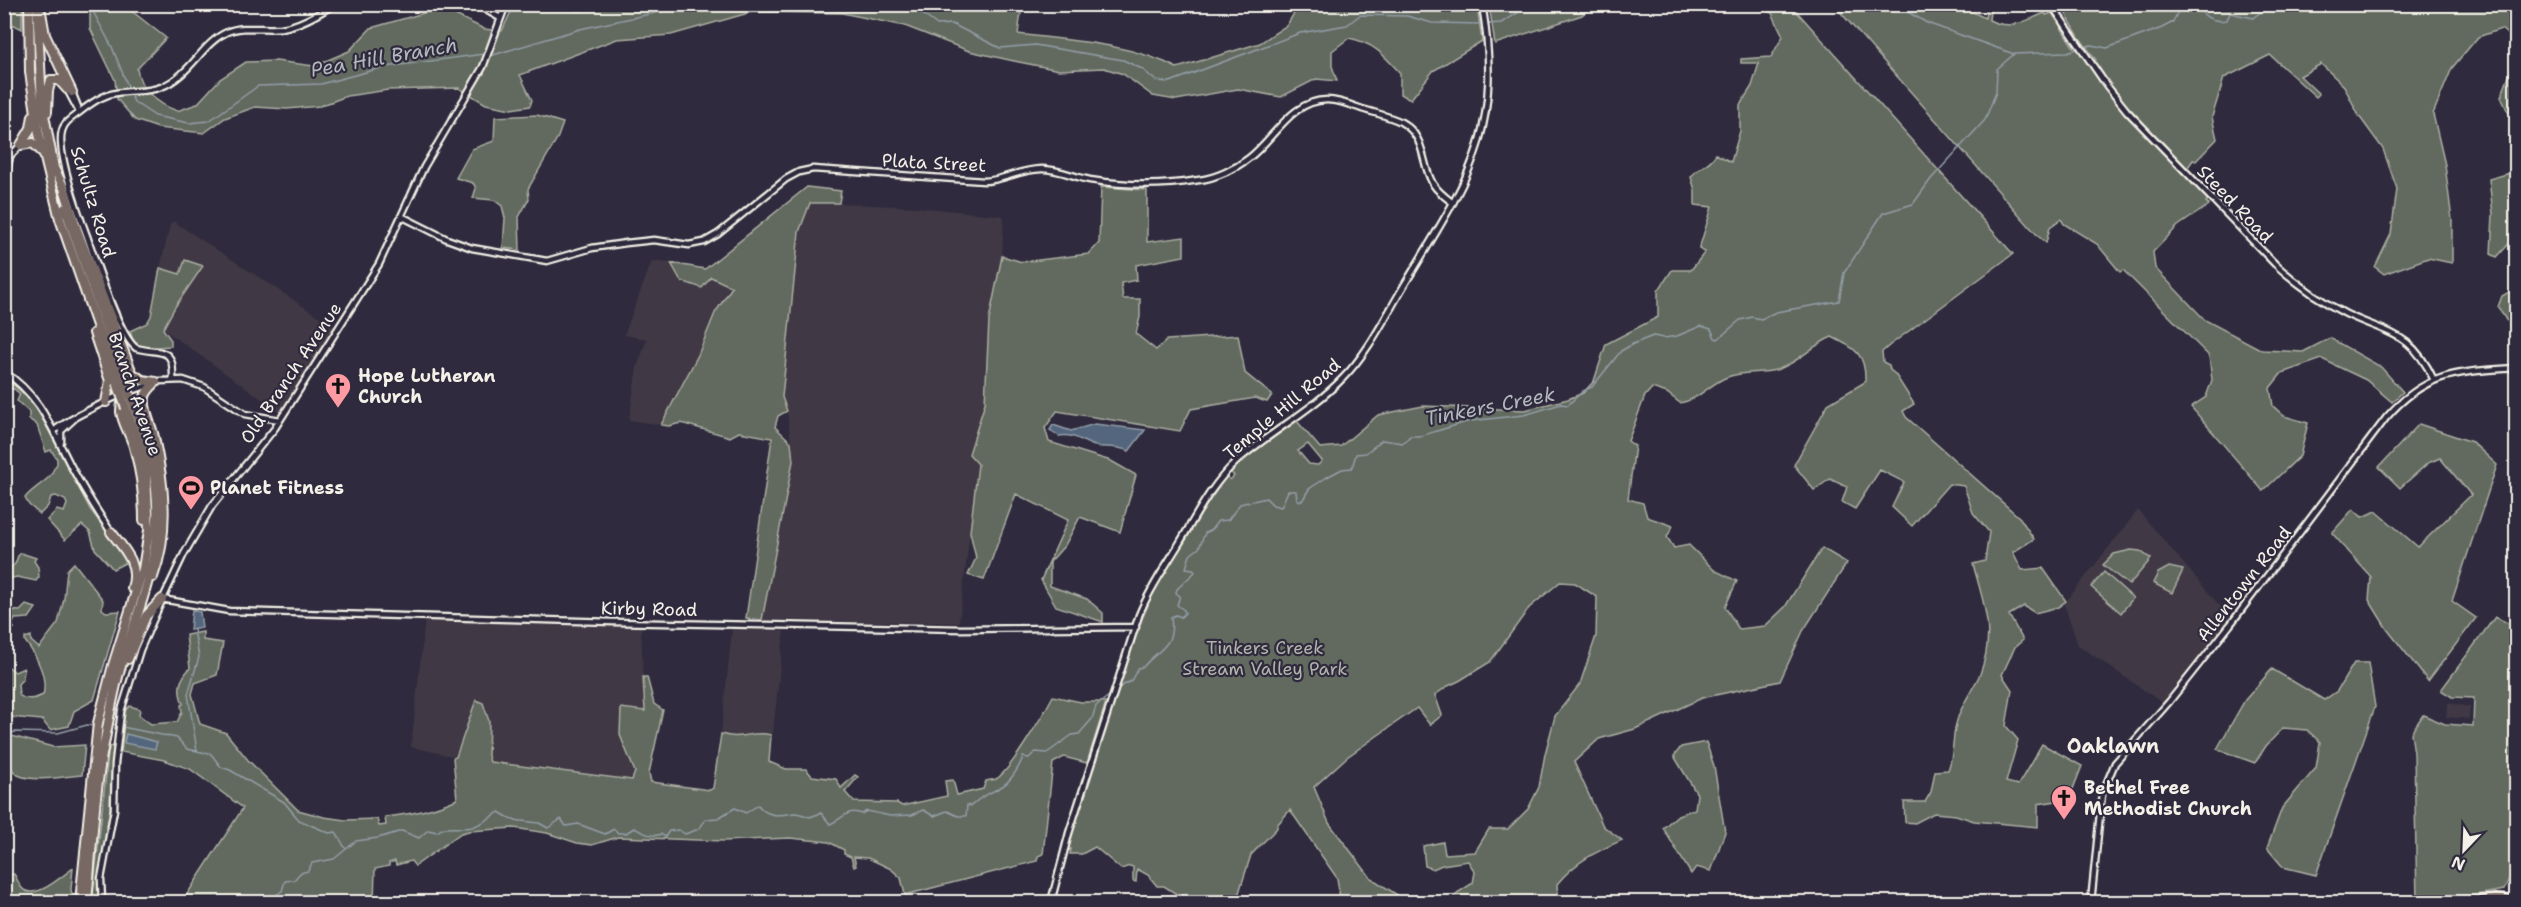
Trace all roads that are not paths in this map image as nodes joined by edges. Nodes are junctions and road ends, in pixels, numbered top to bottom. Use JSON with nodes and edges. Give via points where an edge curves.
{"nodes":[{"id":1,"x":29,"y":4,"type":"edge"},
{"id":2,"x":38,"y":4,"type":"edge"},
{"id":3,"x":335,"y":4,"type":"edge"},
{"id":4,"x":476,"y":4,"type":"edge"},
{"id":5,"x":506,"y":4,"type":"edge"},
{"id":6,"x":1482,"y":4,"type":"edge"},
{"id":7,"x":2051,"y":4,"type":"edge"},
{"id":8,"x":500,"y":18,"type":"junction"},
{"id":9,"x":32,"y":87,"type":"junction"},
{"id":10,"x":70,"y":92,"type":"junction"},
{"id":11,"x":79,"y":112,"type":"junction"},
{"id":12,"x":46,"y":129,"type":"junction"},
{"id":13,"x":21,"y":145,"type":"junction"},
{"id":14,"x":47,"y":162,"type":"junction"},
{"id":15,"x":55,"y":170,"type":"junction"},
{"id":16,"x":4,"y":184,"type":"edge"},
{"id":17,"x":1453,"y":203,"type":"junction"},
{"id":18,"x":401,"y":216,"type":"junction"},
{"id":19,"x":2517,"y":368,"type":"edge"},
{"id":20,"x":4,"y":372,"type":"edge"},
{"id":21,"x":132,"y":373,"type":"junction"},
{"id":22,"x":173,"y":379,"type":"junction"},
{"id":23,"x":2434,"y":380,"type":"junction"},
{"id":24,"x":117,"y":381,"type":"junction"},
{"id":25,"x":156,"y":382,"type":"junction"},
{"id":26,"x":126,"y":394,"type":"junction"},
{"id":27,"x":106,"y":402,"type":"junction"},
{"id":28,"x":145,"y":406,"type":"junction"},
{"id":29,"x":130,"y":407,"type":"junction"},
{"id":30,"x":47,"y":416,"type":"junction"},
{"id":31,"x":263,"y":417,"type":"junction"},
{"id":32,"x":74,"y":419,"type":"junction"},
{"id":33,"x":280,"y":420,"type":"junction"},
{"id":34,"x":60,"y":425,"type":"junction"},
{"id":35,"x":66,"y":429,"type":"junction"},
{"id":36,"x":54,"y":431,"type":"junction"},
{"id":37,"x":270,"y":435,"type":"junction"},
{"id":38,"x":61,"y":445,"type":"junction"},
{"id":39,"x":111,"y":532,"type":"joint"},
{"id":40,"x":141,"y":577,"type":"junction"},
{"id":41,"x":162,"y":599,"type":"junction"},
{"id":42,"x":135,"y":622,"type":"junction"},
{"id":43,"x":1136,"y":627,"type":"junction"},
{"id":44,"x":113,"y":703,"type":"junction"},
{"id":45,"x":98,"y":723,"type":"junction"},
{"id":46,"x":2517,"y":900,"type":"edge"},
{"id":47,"x":81,"y":903,"type":"edge"},
{"id":48,"x":87,"y":903,"type":"edge"},
{"id":49,"x":102,"y":903,"type":"edge"},
{"id":50,"x":1051,"y":903,"type":"edge"},
{"id":51,"x":2091,"y":903,"type":"edge"},
{"id":52,"x":2470,"y":903,"type":"edge"}],
"edges":[{"from":1,"to":9,"type":"highway","name":"Branch Avenue"},
{"from":2,"to":10,"type":"highway","via":[[45,34]]},
{"from":2,"to":12,"type":"highway","name":"Branch Avenue","via":[[40,84]]},
{"from":3,"to":11,"type":"main road","name":"Schultz Road","via":[[286,27],[227,32],[168,84],[147,91],[107,95]]},
{"from":4,"to":8,"type":"main road"},
{"from":5,"to":8,"type":"main road","name":"Old Branch Avenue"},
{"from":6,"to":17,"type":"main road","name":"Temple Hill Road","via":[[1489,61],[1486,118],[1474,161]]},
{"from":7,"to":23,"type":"main road","name":"Steed Road","via":[[2127,111],[2275,264],[2339,310],[2411,344]]},
{"from":8,"to":18,"type":"main road","name":"Old Branch Avenue","via":[[483,67],[427,161]]},
{"from":9,"to":13,"type":"highway","via":[[31,128]]},
{"from":9,"to":14,"type":"highway","name":"Branch Avenue"},
{"from":10,"to":11,"type":"main road"},
{"from":10,"to":12,"type":"highway","via":[[63,82],[51,80]]},
{"from":11,"to":22,"type":"main road","name":"Schultz Road","via":[[65,123],[61,140],[89,243],[127,338],[136,348],[169,356]]},
{"from":12,"to":15,"type":"highway","name":"Branch Avenue"},
{"from":13,"to":14,"type":"highway","via":[[37,145]]},
{"from":13,"to":16,"type":"main road","via":[[10,156]]},
{"from":14,"to":24,"type":"highway","name":"Branch Avenue","via":[[57,208]]},
{"from":15,"to":21,"type":"highway"},
{"from":15,"to":24,"type":"highway","name":"Branch Avenue"},
{"from":17,"to":18,"type":"main road","name":"Plata Street","via":[[1433,184],[1420,141],[1407,126],[1328,100],[1298,109],[1257,151],[1236,166],[1205,179],[1173,184],[1109,183],[1042,169],[984,181],[813,169],[786,179],[718,234],[700,243],[626,243],[547,261],[472,248]]},
{"from":17,"to":43,"type":"main road","name":"Temple Hill Road","via":[[1353,368],[1332,389],[1237,462],[1211,491],[1149,594]]},
{"from":18,"to":33,"type":"main road","name":"Old Branch Avenue","via":[[379,264]]},
{"from":19,"to":23,"type":"main road","name":"Allentown Road","via":[[2463,372]]},
{"from":20,"to":30,"type":"main road","via":[[38,401]]},
{"from":21,"to":25,"type":"highway","via":[[142,380]]},
{"from":21,"to":26,"type":"highway"},
{"from":22,"to":25,"type":"main road"},
{"from":22,"to":31,"type":"main road","via":[[199,385],[239,411]]},
{"from":23,"to":51,"type":"main road","name":"Allentown Road","via":[[2408,396],[2386,418],[2216,643],[2155,719],[2120,754],[2102,794]]},
{"from":24,"to":26,"type":"highway","via":[[115,388]]},
{"from":24,"to":27,"type":"highway"},
{"from":24,"to":29,"type":"highway","name":"Branch Avenue","bridge":true},
{"from":25,"to":26,"type":"main road"},
{"from":25,"to":28,"type":"highway","via":[[147,392]]},
{"from":26,"to":27,"type":"main road"},
{"from":26,"to":28,"type":"highway"},
{"from":26,"to":40,"type":"highway","via":[[122,415],[135,448],[143,494]]},
{"from":27,"to":32,"type":"main road"},
{"from":28,"to":42,"type":"highway","via":[[159,462],[164,513],[162,551]]},
{"from":29,"to":40,"type":"highway","name":"Branch Avenue","via":[[149,496],[149,531]]},
{"from":29,"to":42,"type":"highway","name":"Branch Avenue","via":[[146,441],[154,474],[158,522],[152,567]]},
{"from":30,"to":34,"type":"main road"},
{"from":30,"to":36,"type":"main road"},
{"from":31,"to":33,"type":"main road"},
{"from":31,"to":37,"type":"main road","via":[[270,423]]},
{"from":32,"to":34,"type":"main road"},
{"from":32,"to":35,"type":"main road"},
{"from":33,"to":37,"type":"main road","name":"Old Branch Avenue"},
{"from":34,"to":36,"type":"main road"},
{"from":35,"to":36,"type":"main road"},
{"from":35,"to":38,"type":"main road","via":[[60,435]]},
{"from":36,"to":38,"type":"main road"},
{"from":37,"to":41,"type":"main road","name":"Old Branch Avenue","via":[[212,506]]},
{"from":38,"to":39,"type":"main road"},
{"from":39,"to":45,"type":"highway","via":[[132,560],[135,581],[110,658]]},
{"from":40,"to":45,"type":"highway","name":"Branch Avenue"},
{"from":41,"to":43,"type":"main road","name":"Kirby Road","via":[[228,611],[606,622],[952,629]]},
{"from":41,"to":44,"type":"highway","via":[[139,628]]},
{"from":41,"to":49,"type":"main road","name":"Old Branch Avenue","via":[[121,711]]},
{"from":42,"to":44,"type":"highway","name":"Branch Avenue"},
{"from":43,"to":50,"type":"main road","name":"Temple Hill Road","via":[[1069,833]]},
{"from":44,"to":48,"type":"highway","name":"Branch Avenue","via":[[100,769]]},
{"from":45,"to":47,"type":"highway","name":"Branch Avenue"},
{"from":46,"to":52,"type":"main road","via":[[2496,898]]}]}
